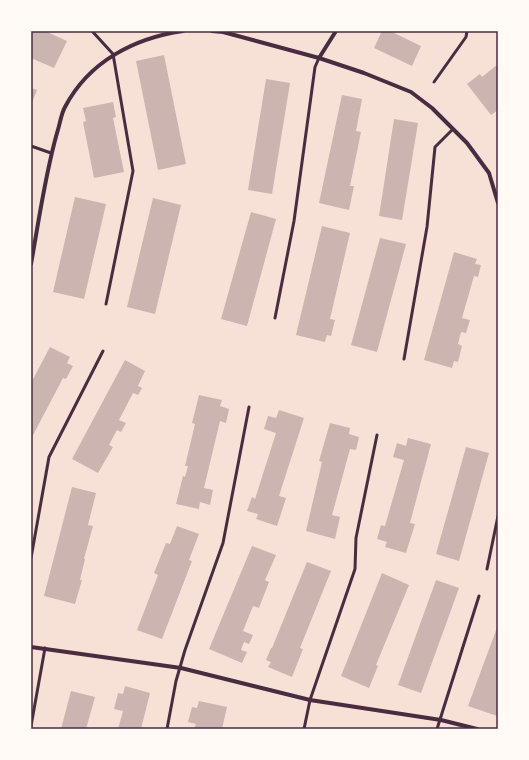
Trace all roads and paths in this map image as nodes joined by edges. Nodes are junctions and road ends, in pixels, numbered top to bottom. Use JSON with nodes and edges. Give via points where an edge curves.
{"nodes":[{"id":1,"x":92,"y":31,"type":"edge"},
{"id":2,"x":184,"y":31,"type":"edge"},
{"id":3,"x":212,"y":31,"type":"edge"},
{"id":4,"x":336,"y":31,"type":"edge"},
{"id":5,"x":467,"y":31,"type":"edge"},
{"id":6,"x":113,"y":54,"type":"junction"},
{"id":7,"x":319,"y":58,"type":"junction"},
{"id":8,"x":434,"y":82,"type":"dead end"},
{"id":9,"x":452,"y":130,"type":"junction"},
{"id":10,"x":31,"y":146,"type":"edge"},
{"id":11,"x":51,"y":153,"type":"junction"},
{"id":12,"x":498,"y":203,"type":"edge"},
{"id":13,"x":31,"y":264,"type":"edge"},
{"id":14,"x":106,"y":304,"type":"dead end"},
{"id":15,"x":275,"y":318,"type":"dead end"},
{"id":16,"x":103,"y":351,"type":"dead end"},
{"id":17,"x":404,"y":359,"type":"dead end"},
{"id":18,"x":249,"y":407,"type":"dead end"},
{"id":19,"x":377,"y":435,"type":"dead end"},
{"id":20,"x":498,"y":516,"type":"edge"},
{"id":21,"x":31,"y":558,"type":"edge"},
{"id":22,"x":487,"y":569,"type":"dead end"},
{"id":23,"x":479,"y":596,"type":"dead end"},
{"id":24,"x":31,"y":647,"type":"edge"},
{"id":25,"x":45,"y":648,"type":"junction"},
{"id":26,"x":181,"y":668,"type":"junction"},
{"id":27,"x":310,"y":700,"type":"junction"},
{"id":28,"x":441,"y":720,"type":"junction"},
{"id":29,"x":31,"y":726,"type":"edge"},
{"id":30,"x":167,"y":729,"type":"edge"},
{"id":31,"x":304,"y":729,"type":"edge"},
{"id":32,"x":437,"y":729,"type":"edge"},
{"id":33,"x":477,"y":729,"type":"edge"}],
"edges":[{"from":1,"to":6,"type":"lane"},
{"from":2,"to":6,"type":"street","via":[[140,41]]},
{"from":3,"to":7,"type":"street"},
{"from":4,"to":7,"type":"street"},
{"from":5,"to":8,"type":"lane","via":[[466,37]]},
{"from":6,"to":11,"type":"street","via":[[92,72],[65,107]]},
{"from":6,"to":14,"type":"lane","via":[[133,171]]},
{"from":7,"to":9,"type":"street","via":[[411,92],[432,108]]},
{"from":7,"to":15,"type":"lane","via":[[315,67],[294,221]]},
{"from":9,"to":12,"type":"street","via":[[467,143],[490,173]]},
{"from":9,"to":17,"type":"lane","via":[[435,147],[427,227]]},
{"from":10,"to":11,"type":"lane"},
{"from":11,"to":13,"type":"street"},
{"from":16,"to":21,"type":"lane","via":[[49,457]]},
{"from":18,"to":26,"type":"lane","via":[[223,543]]},
{"from":19,"to":27,"type":"lane","via":[[356,538],[355,569]]},
{"from":20,"to":22,"type":"lane"},
{"from":23,"to":28,"type":"lane"},
{"from":24,"to":25,"type":"street"},
{"from":25,"to":26,"type":"street"},
{"from":25,"to":29,"type":"lane"},
{"from":26,"to":27,"type":"street"},
{"from":26,"to":30,"type":"lane"},
{"from":27,"to":28,"type":"street"},
{"from":27,"to":31,"type":"lane"},
{"from":28,"to":32,"type":"lane"},
{"from":28,"to":33,"type":"street"}]}
